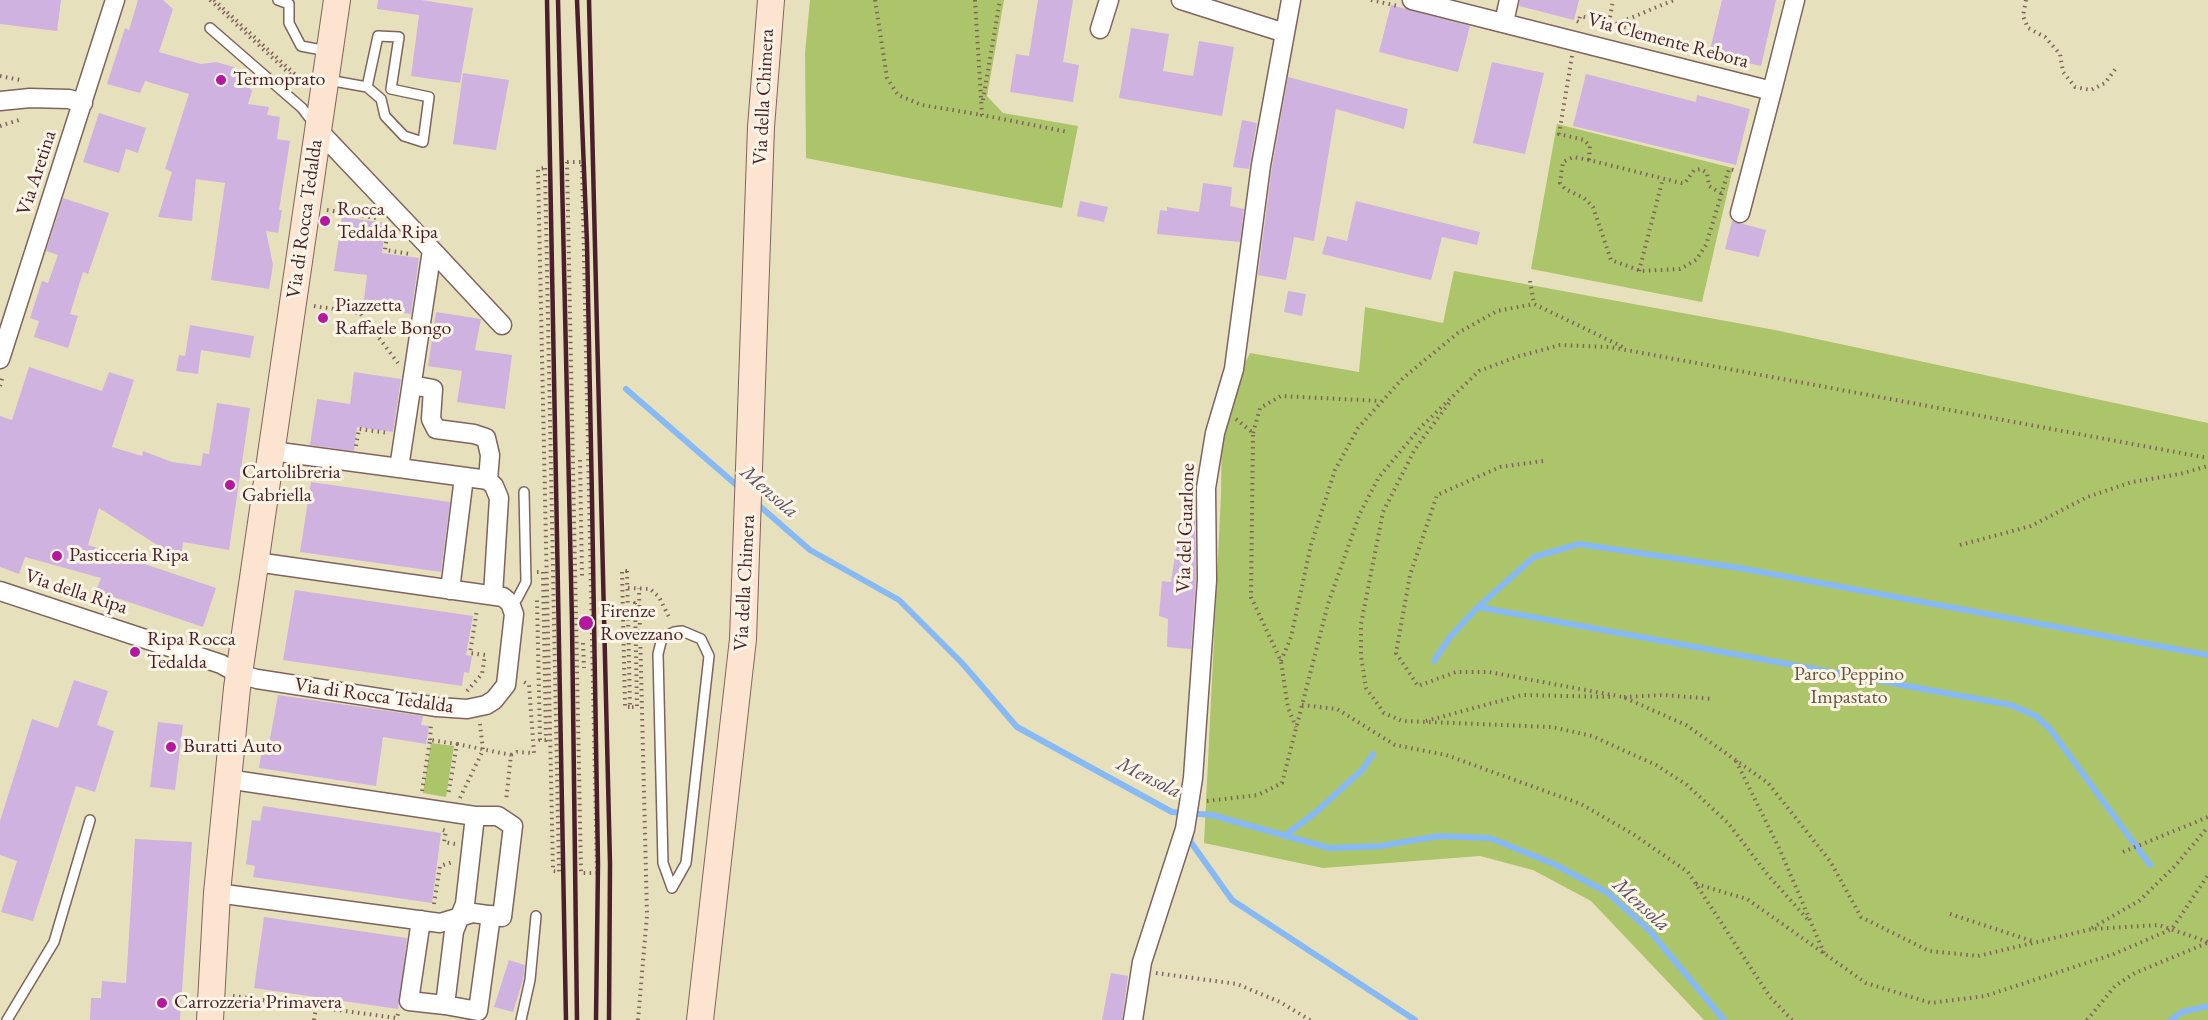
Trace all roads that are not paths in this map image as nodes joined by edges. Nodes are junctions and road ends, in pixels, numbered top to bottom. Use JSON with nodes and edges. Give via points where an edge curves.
{"nodes":[{"id":1,"x":115,"y":0,"type":"edge"},
{"id":2,"x":278,"y":0,"type":"edge"},
{"id":3,"x":337,"y":0,"type":"edge"},
{"id":4,"x":771,"y":0,"type":"edge"},
{"id":5,"x":1109,"y":0,"type":"edge"},
{"id":6,"x":1181,"y":0,"type":"edge"},
{"id":7,"x":1291,"y":0,"type":"edge"},
{"id":8,"x":1412,"y":0,"type":"edge"},
{"id":9,"x":1509,"y":0,"type":"edge"},
{"id":10,"x":1795,"y":0,"type":"edge"},
{"id":11,"x":1504,"y":22,"type":"junction"},
{"id":12,"x":210,"y":28,"type":"dead end"},
{"id":13,"x":1100,"y":29,"type":"dead end"},
{"id":14,"x":1285,"y":33,"type":"junction"},
{"id":15,"x":329,"y":51,"type":"junction"},
{"id":16,"x":312,"y":83,"type":"junction"},
{"id":17,"x":367,"y":87,"type":"junction"},
{"id":18,"x":391,"y":89,"type":"junction"},
{"id":19,"x":1772,"y":92,"type":"junction"},
{"id":20,"x":381,"y":99,"type":"junction"},
{"id":21,"x":0,"y":101,"type":"edge"},
{"id":22,"x":83,"y":103,"type":"junction"},
{"id":23,"x":318,"y":130,"type":"junction"},
{"id":24,"x":1740,"y":213,"type":"dead end"},
{"id":25,"x":432,"y":250,"type":"junction"},
{"id":26,"x":502,"y":325,"type":"dead end"},
{"id":27,"x":0,"y":359,"type":"edge"},
{"id":28,"x":408,"y":378,"type":"junction"},
{"id":29,"x":272,"y":451,"type":"junction"},
{"id":30,"x":399,"y":468,"type":"junction"},
{"id":31,"x":465,"y":477,"type":"junction"},
{"id":32,"x":488,"y":480,"type":"junction"},
{"id":33,"x":524,"y":492,"type":"dead end"},
{"id":34,"x":256,"y":562,"type":"junction"},
{"id":35,"x":450,"y":590,"type":"junction"},
{"id":36,"x":0,"y":591,"type":"edge"},
{"id":37,"x":501,"y":599,"type":"junction"},
{"id":38,"x":674,"y":632,"type":"joint"},
{"id":39,"x":239,"y":675,"type":"junction"},
{"id":40,"x":227,"y":778,"type":"junction"},
{"id":41,"x":475,"y":816,"type":"junction"},
{"id":42,"x":90,"y":820,"type":"dead end"},
{"id":43,"x":217,"y":893,"type":"junction"},
{"id":44,"x":491,"y":915,"type":"junction"},
{"id":45,"x":427,"y":916,"type":"junction"},
{"id":46,"x":536,"y":916,"type":"dead end"},
{"id":47,"x":460,"y":918,"type":"junction"},
{"id":48,"x":445,"y":1005,"type":"junction"},
{"id":49,"x":7,"y":1020,"type":"edge"},
{"id":50,"x":210,"y":1020,"type":"edge"},
{"id":51,"x":521,"y":1020,"type":"edge"},
{"id":52,"x":700,"y":1020,"type":"edge"},
{"id":53,"x":1133,"y":1020,"type":"edge"}],
"edges":[{"from":1,"to":22,"type":"street","name":"Via Aretina"},
{"from":2,"to":15,"type":"lane","via":[[289,4],[289,23],[301,46]]},
{"from":3,"to":15,"type":"street","name":"Via di Rocca Tedalda"},
{"from":4,"to":52,"type":"street","name":"Via della Chimera","via":[[761,127],[743,639]]},
{"from":5,"to":13,"type":"street"},
{"from":6,"to":14,"type":"street"},
{"from":7,"to":14,"type":"street","name":"Via del Guarlone"},
{"from":8,"to":11,"type":"street","name":"Via Clemente Rebora"},
{"from":9,"to":11,"type":"street"},
{"from":10,"to":19,"type":"street"},
{"from":11,"to":19,"type":"street","name":"Via Clemente Rebora"},
{"from":12,"to":23,"type":"lane","via":[[302,108]]},
{"from":14,"to":53,"type":"street","name":"Via del Guarlone","via":[[1259,176],[1234,369],[1215,433],[1206,488],[1207,580],[1185,829],[1140,972]]},
{"from":15,"to":16,"type":"street","name":"Via di Rocca Tedalda"},
{"from":16,"to":17,"type":"lane"},
{"from":16,"to":23,"type":"street","name":"Via di Rocca Tedalda"},
{"from":17,"to":18,"type":"lane","via":[[378,36],[399,37]]},
{"from":17,"to":20,"type":"lane"},
{"from":18,"to":20,"type":"lane"},
{"from":18,"to":20,"type":"lane","via":[[429,97],[423,142],[404,136],[385,116]]},
{"from":19,"to":24,"type":"street"},
{"from":21,"to":22,"type":"street","via":[[69,99]]},
{"from":22,"to":27,"type":"street","name":"Via Aretina"},
{"from":23,"to":25,"type":"street","name":"Via di Rocca Tedalda"},
{"from":23,"to":29,"type":"street","name":"Via di Rocca Tedalda"},
{"from":25,"to":26,"type":"street","name":"Via di Rocca Tedalda"},
{"from":25,"to":28,"type":"street"},
{"from":28,"to":30,"type":"street"},
{"from":28,"to":32,"type":"street","name":"Via di Rocca Tedalda","via":[[433,389],[431,419],[436,429],[486,438],[490,455]]},
{"from":29,"to":30,"type":"street"},
{"from":29,"to":34,"type":"street","name":"Via di Rocca Tedalda"},
{"from":30,"to":31,"type":"street"},
{"from":31,"to":32,"type":"street"},
{"from":31,"to":35,"type":"street"},
{"from":32,"to":37,"type":"street","name":"Via di Rocca Tedalda","via":[[499,498]]},
{"from":33,"to":37,"type":"lane","via":[[526,582],[517,599]]},
{"from":34,"to":35,"type":"street"},
{"from":34,"to":39,"type":"street","name":"Via di Rocca Tedalda"},
{"from":35,"to":37,"type":"street"},
{"from":36,"to":39,"type":"street","name":"Via della Ripa","via":[[221,664]]},
{"from":37,"to":39,"type":"street","name":"Via di Rocca Tedalda","via":[[514,614],[509,673],[501,693],[478,708],[437,707]]},
{"from":38,"to":38,"type":"lane","via":[[662,638],[658,654],[663,862],[672,888],[686,863],[709,656],[701,639]]},
{"from":39,"to":40,"type":"street","name":"Via di Rocca Tedalda"},
{"from":40,"to":41,"type":"street"},
{"from":40,"to":43,"type":"street","name":"Via di Rocca Tedalda"},
{"from":41,"to":44,"type":"street","via":[[504,818],[513,826],[502,916]]},
{"from":41,"to":47,"type":"street"},
{"from":42,"to":49,"type":"lane","via":[[54,942]]},
{"from":43,"to":45,"type":"street"},
{"from":43,"to":50,"type":"street","name":"Via di Rocca Tedalda"},
{"from":44,"to":47,"type":"street","via":[[473,913]]},
{"from":44,"to":48,"type":"street","via":[[478,1011]]},
{"from":45,"to":47,"type":"street","via":[[440,923]]},
{"from":45,"to":48,"type":"street","via":[[409,1001]]},
{"from":46,"to":51,"type":"lane","via":[[530,980]]},
{"from":47,"to":48,"type":"street","via":[[454,931]]}]}
